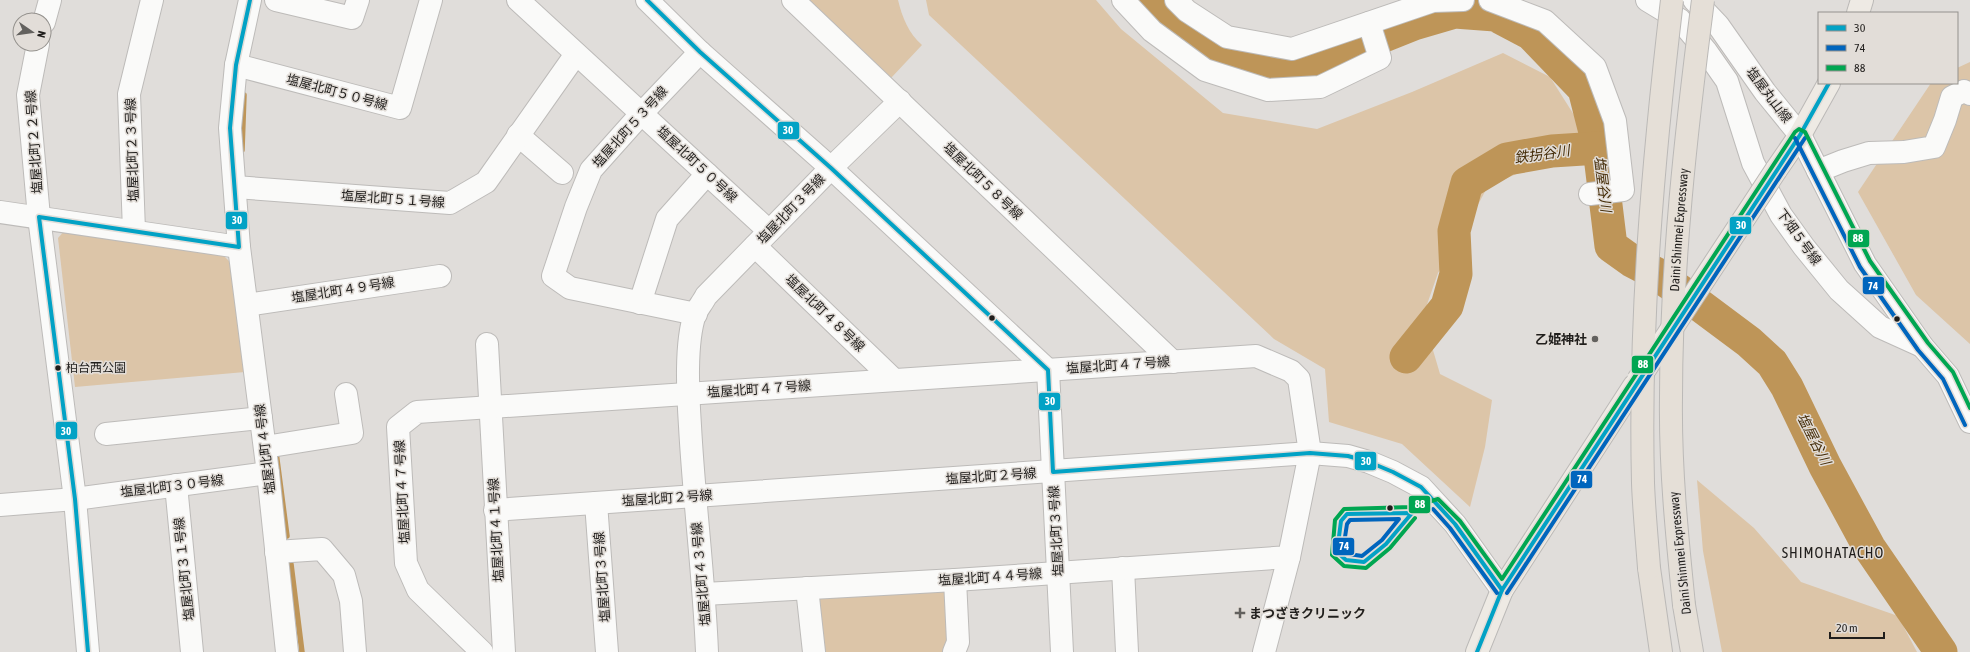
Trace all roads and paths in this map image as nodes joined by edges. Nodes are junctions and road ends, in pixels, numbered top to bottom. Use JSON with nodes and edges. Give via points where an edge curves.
{"nodes":[{"id":1,"x":50,"y":0,"type":"edge"},
{"id":2,"x":152,"y":0,"type":"edge"},
{"id":3,"x":250,"y":0,"type":"edge"},
{"id":4,"x":276,"y":0,"type":"edge"},
{"id":5,"x":358,"y":0,"type":"edge"},
{"id":6,"x":431,"y":0,"type":"edge"},
{"id":7,"x":518,"y":0,"type":"edge"},
{"id":8,"x":648,"y":0,"type":"edge"},
{"id":9,"x":792,"y":0,"type":"edge"},
{"id":10,"x":1123,"y":0,"type":"edge"},
{"id":11,"x":1176,"y":0,"type":"edge"},
{"id":12,"x":1463,"y":0,"type":"edge"},
{"id":13,"x":1490,"y":0,"type":"edge"},
{"id":14,"x":1647,"y":0,"type":"edge"},
{"id":15,"x":1672,"y":0,"type":"edge"},
{"id":16,"x":1694,"y":0,"type":"edge"},
{"id":17,"x":1703,"y":0,"type":"edge"},
{"id":18,"x":1862,"y":0,"type":"edge"},
{"id":19,"x":47,"y":12,"type":"edge"},
{"id":20,"x":1858,"y":12,"type":"edge"},
{"id":21,"x":1369,"y":23,"type":"junction"},
{"id":22,"x":36,"y":52,"type":"edge"},
{"id":23,"x":700,"y":52,"type":"junction"},
{"id":24,"x":576,"y":54,"type":"junction"},
{"id":25,"x":236,"y":65,"type":"junction"},
{"id":26,"x":1828,"y":84,"type":"edge"},
{"id":27,"x":1970,"y":94,"type":"edge"},
{"id":28,"x":900,"y":101,"type":"junction"},
{"id":29,"x":641,"y":114,"type":"junction"},
{"id":30,"x":518,"y":135,"type":"junction"},
{"id":31,"x":1800,"y":135,"type":"junction"},
{"id":32,"x":831,"y":168,"type":"junction"},
{"id":33,"x":1818,"y":171,"type":"junction"},
{"id":34,"x":562,"y":173,"type":"dead end"},
{"id":35,"x":707,"y":174,"type":"junction"},
{"id":36,"x":235,"y":188,"type":"junction"},
{"id":37,"x":1590,"y":194,"type":"dead end"},
{"id":38,"x":0,"y":212,"type":"edge"},
{"id":39,"x":39,"y":217,"type":"junction"},
{"id":40,"x":134,"y":232,"type":"junction"},
{"id":41,"x":762,"y":239,"type":"junction"},
{"id":42,"x":239,"y":247,"type":"junction"},
{"id":43,"x":440,"y":276,"type":"dead end"},
{"id":44,"x":640,"y":303,"type":"junction"},
{"id":45,"x":247,"y":305,"type":"junction"},
{"id":46,"x":696,"y":314,"type":"junction"},
{"id":47,"x":487,"y":344,"type":"dead end"},
{"id":48,"x":1923,"y":347,"type":"junction"},
{"id":49,"x":1173,"y":362,"type":"junction"},
{"id":50,"x":1048,"y":370,"type":"junction"},
{"id":51,"x":894,"y":380,"type":"junction"},
{"id":52,"x":346,"y":394,"type":"dead end"},
{"id":53,"x":688,"y":394,"type":"junction"},
{"id":54,"x":490,"y":407,"type":"junction"},
{"id":55,"x":261,"y":418,"type":"junction"},
{"id":56,"x":1970,"y":422,"type":"edge"},
{"id":57,"x":106,"y":434,"type":"dead end"},
{"id":58,"x":265,"y":447,"type":"junction"},
{"id":59,"x":1310,"y":453,"type":"junction"},
{"id":60,"x":1054,"y":472,"type":"junction"},
{"id":61,"x":268,"y":473,"type":"junction"},
{"id":62,"x":176,"y":485,"type":"junction"},
{"id":63,"x":694,"y":496,"type":"junction"},
{"id":64,"x":75,"y":499,"type":"junction"},
{"id":65,"x":596,"y":502,"type":"junction"},
{"id":66,"x":0,"y":505,"type":"edge"},
{"id":67,"x":495,"y":510,"type":"junction"},
{"id":68,"x":276,"y":552,"type":"junction"},
{"id":69,"x":1289,"y":557,"type":"junction"},
{"id":70,"x":1123,"y":568,"type":"junction"},
{"id":71,"x":1058,"y":572,"type":"junction"},
{"id":72,"x":955,"y":580,"type":"junction"},
{"id":73,"x":807,"y":588,"type":"junction"},
{"id":74,"x":1502,"y":590,"type":"junction"},
{"id":75,"x":704,"y":594,"type":"junction"},
{"id":76,"x":88,"y":652,"type":"edge"},
{"id":77,"x":192,"y":652,"type":"edge"},
{"id":78,"x":287,"y":652,"type":"edge"},
{"id":79,"x":355,"y":652,"type":"edge"},
{"id":80,"x":482,"y":652,"type":"edge"},
{"id":81,"x":504,"y":652,"type":"edge"},
{"id":82,"x":607,"y":652,"type":"edge"},
{"id":83,"x":706,"y":652,"type":"edge"},
{"id":84,"x":814,"y":652,"type":"edge"},
{"id":85,"x":954,"y":652,"type":"edge"},
{"id":86,"x":1062,"y":652,"type":"edge"},
{"id":87,"x":1127,"y":652,"type":"edge"},
{"id":88,"x":1264,"y":652,"type":"edge"},
{"id":89,"x":1477,"y":652,"type":"edge"},
{"id":90,"x":1660,"y":652,"type":"edge"},
{"id":91,"x":1692,"y":652,"type":"edge"}],
"edges":[{"from":1,"to":19,"type":"street"},
{"from":2,"to":40,"type":"street","name":"塩屋北町２３号線","via":[[129,94]]},
{"from":3,"to":25,"type":"street","name":"塩屋北町４号線"},
{"from":4,"to":5,"type":"street","via":[[352,18]]},
{"from":6,"to":25,"type":"street","name":"塩屋北町５０号線","via":[[400,108]]},
{"from":7,"to":24,"type":"street","name":"塩屋北町５０号線"},
{"from":8,"to":23,"type":"street"},
{"from":9,"to":28,"type":"street","name":"塩屋北町５８号線"},
{"from":10,"to":21,"type":"street","via":[[1152,31],[1205,70],[1268,90],[1320,87],[1380,58]]},
{"from":11,"to":21,"type":"street","via":[[1187,12],[1227,37],[1292,49]]},
{"from":12,"to":21,"type":"street","via":[[1433,1]]},
{"from":13,"to":37,"type":"street","via":[[1545,21],[1595,67],[1615,121],[1623,190]]},
{"from":14,"to":48,"type":"street","name":"下畑５号線","via":[[1680,20],[1727,81],[1753,163],[1781,215],[1804,246],[1839,290],[1880,326]]},
{"from":15,"to":90,"type":"highway","bridge":true,"via":[[1654,169],[1643,329],[1643,485],[1649,568]]},
{"from":16,"to":31,"type":"street","name":"塩屋丸山線","via":[[1718,25],[1765,92]]},
{"from":17,"to":91,"type":"highway","name":"Daini Shinmei Expressway","bridge":true,"via":[[1683,174],[1672,322],[1671,399],[1677,540]]},
{"from":18,"to":20,"type":"main road"},
{"from":22,"to":39,"type":"street","name":"塩屋北町２２号線","via":[[28,95]]},
{"from":23,"to":29,"type":"street","name":"塩屋北町５３号線"},
{"from":23,"to":32,"type":"street"},
{"from":24,"to":29,"type":"street","name":"塩屋北町５０号線"},
{"from":24,"to":30,"type":"street","name":"塩屋北町５１号線"},
{"from":25,"to":36,"type":"street","name":"塩屋北町４号線","via":[[230,128]]},
{"from":26,"to":31,"type":"main road"},
{"from":27,"to":33,"type":"street","via":[[1964,91],[1952,98],[1934,147],[1904,152],[1869,153],[1843,160]]},
{"from":28,"to":32,"type":"street"},
{"from":28,"to":49,"type":"street","name":"塩屋北町５８号線"},
{"from":29,"to":35,"type":"street","name":"塩屋北町５０号線"},
{"from":29,"to":44,"type":"street","name":"塩屋北町５３号線","via":[[591,170],[553,276],[570,288]]},
{"from":30,"to":34,"type":"street"},
{"from":30,"to":36,"type":"street","name":"塩屋北町５１号線","via":[[486,182],[450,204]]},
{"from":31,"to":33,"type":"street","name":"塩屋丸山線"},
{"from":31,"to":74,"type":"main road","bridge":true},
{"from":32,"to":41,"type":"street","name":"塩屋北町３号線"},
{"from":32,"to":50,"type":"street","name":"塩屋北町３号線"},
{"from":33,"to":48,"type":"street","name":"塩屋丸山線","via":[[1865,264]]},
{"from":35,"to":41,"type":"street","name":"塩屋北町５０号線"},
{"from":35,"to":44,"type":"street","via":[[667,220]]},
{"from":36,"to":42,"type":"street","name":"塩屋北町４号線"},
{"from":38,"to":39,"type":"street"},
{"from":39,"to":40,"type":"street"},
{"from":39,"to":64,"type":"street","name":"塩屋北町２２号線"},
{"from":40,"to":42,"type":"street"},
{"from":41,"to":46,"type":"street","name":"塩屋北町３号線","via":[[706,296]]},
{"from":41,"to":51,"type":"street","name":"塩屋北町４８号線"},
{"from":42,"to":45,"type":"street","name":"塩屋北町４号線"},
{"from":43,"to":45,"type":"street","name":"塩屋北町４９号線"},
{"from":44,"to":46,"type":"street","name":"塩屋北町５３号線"},
{"from":45,"to":55,"type":"street","name":"塩屋北町４号線"},
{"from":46,"to":53,"type":"street","name":"塩屋北町３号線","via":[[690,341]]},
{"from":47,"to":54,"type":"street"},
{"from":48,"to":56,"type":"street","name":"塩屋丸山線","via":[[1948,376]]},
{"from":49,"to":50,"type":"street","name":"塩屋北町４７号線"},
{"from":49,"to":59,"type":"street","name":"塩屋北町４７号線","via":[[1256,356],[1291,370],[1299,379]]},
{"from":50,"to":51,"type":"street","name":"塩屋北町４７号線"},
{"from":50,"to":60,"type":"street","name":"塩屋北町３号線"},
{"from":51,"to":53,"type":"street","name":"塩屋北町４７号線"},
{"from":52,"to":58,"type":"street","via":[[352,433]]},
{"from":53,"to":54,"type":"street","name":"塩屋北町４７号線"},
{"from":53,"to":63,"type":"street","name":"塩屋北町３号線"},
{"from":54,"to":67,"type":"street","name":"塩屋北町４１号線"},
{"from":54,"to":80,"type":"street","name":"塩屋北町４７号線","via":[[417,412],[398,427],[406,563],[418,590]]},
{"from":55,"to":57,"type":"street"},
{"from":55,"to":58,"type":"street","name":"塩屋北町４号線"},
{"from":58,"to":61,"type":"street","name":"塩屋北町４号線"},
{"from":59,"to":60,"type":"street","name":"塩屋北町２号線"},
{"from":59,"to":69,"type":"street"},
{"from":59,"to":74,"type":"street","name":"塩屋北町２号線","via":[[1348,456],[1369,462],[1421,487],[1455,524]]},
{"from":60,"to":63,"type":"street","name":"塩屋北町２号線"},
{"from":60,"to":71,"type":"street","name":"塩屋北町３号線"},
{"from":61,"to":62,"type":"street","name":"塩屋北町３０号線"},
{"from":61,"to":68,"type":"street","name":"塩屋北町４号線"},
{"from":62,"to":64,"type":"street","name":"塩屋北町３０号線"},
{"from":62,"to":77,"type":"street","name":"塩屋北町３１号線"},
{"from":63,"to":65,"type":"street","name":"塩屋北町２号線"},
{"from":63,"to":75,"type":"street","name":"塩屋北町４３号線"},
{"from":64,"to":66,"type":"street","name":"塩屋北町３０号線"},
{"from":64,"to":76,"type":"street","name":"塩屋北町２２号線"},
{"from":65,"to":67,"type":"street","name":"塩屋北町２号線"},
{"from":65,"to":82,"type":"street","name":"塩屋北町３号線"},
{"from":67,"to":81,"type":"street","name":"塩屋北町４１号線"},
{"from":68,"to":78,"type":"street","name":"塩屋北町４号線"},
{"from":68,"to":79,"type":"street","via":[[322,549],[344,575],[350,601]]},
{"from":69,"to":70,"type":"street","name":"塩屋北町４４号線"},
{"from":69,"to":88,"type":"street"},
{"from":70,"to":71,"type":"street","name":"塩屋北町４４号線"},
{"from":70,"to":87,"type":"street"},
{"from":71,"to":72,"type":"street","name":"塩屋北町４４号線"},
{"from":71,"to":86,"type":"street","name":"塩屋北町３号線"},
{"from":72,"to":73,"type":"street","name":"塩屋北町４４号線"},
{"from":72,"to":85,"type":"street","via":[[958,642]]},
{"from":73,"to":75,"type":"street","name":"塩屋北町４４号線"},
{"from":73,"to":84,"type":"street"},
{"from":74,"to":89,"type":"main road"},
{"from":75,"to":83,"type":"street","name":"塩屋北町４３号線"}]}
